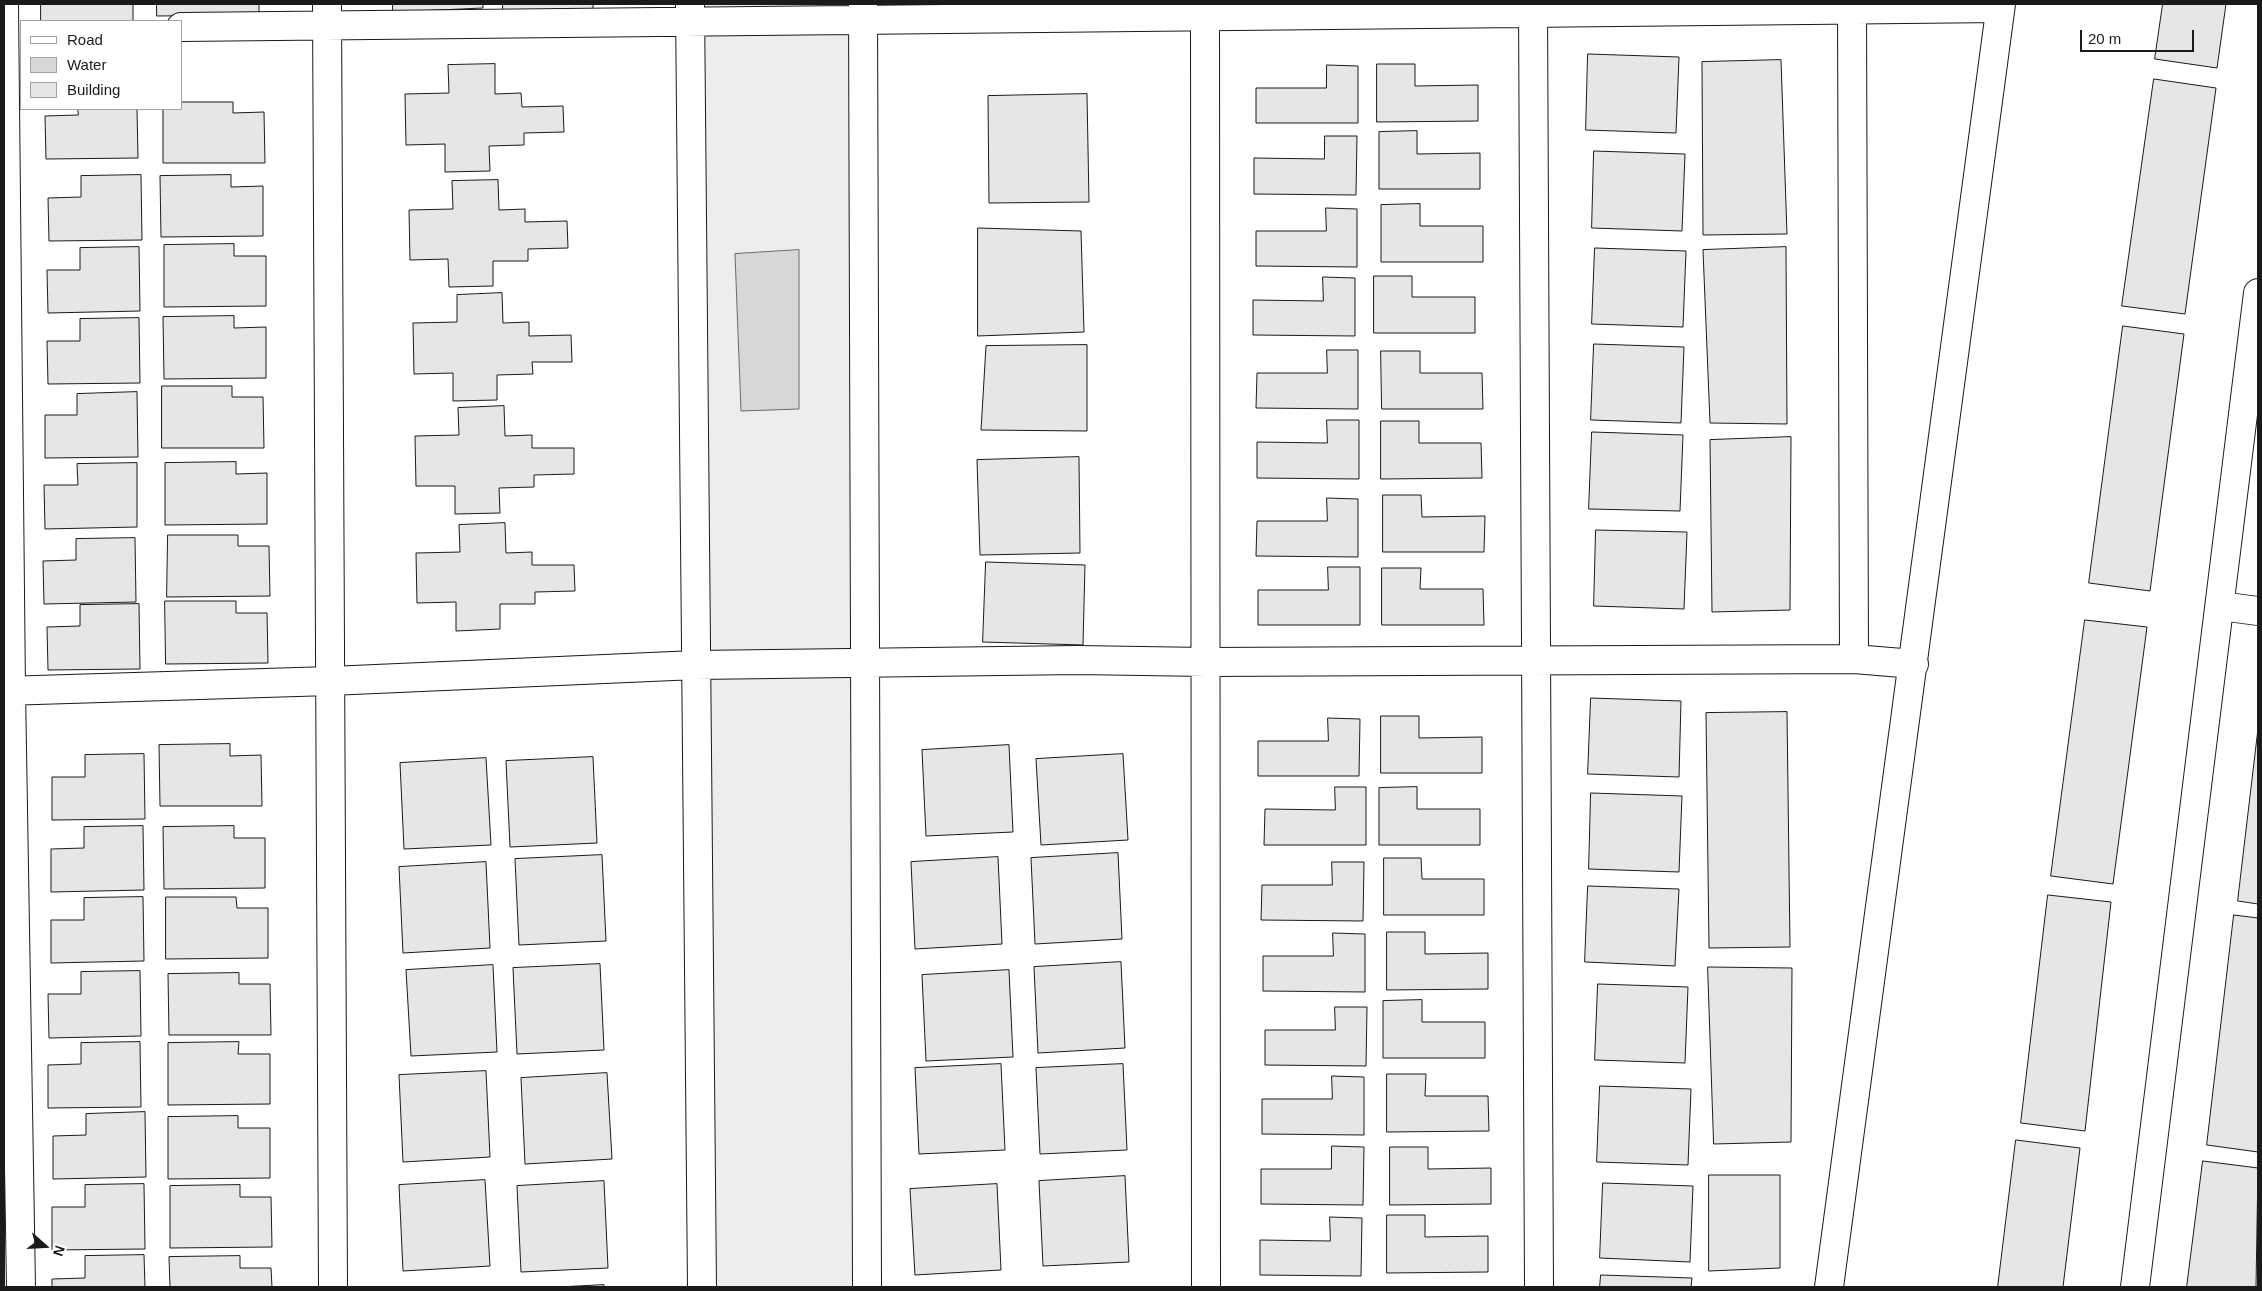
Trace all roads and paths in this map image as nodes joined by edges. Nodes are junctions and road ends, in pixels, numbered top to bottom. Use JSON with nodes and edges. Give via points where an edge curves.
{"nodes":[{"id":1,"x":1852,"y":6,"type":"edge"},
{"id":2,"x":2001,"y":6,"type":"edge"},
{"id":3,"x":1533,"y":8,"type":"edge"},
{"id":4,"x":1205,"y":10,"type":"edge"},
{"id":5,"x":863,"y":12,"type":"edge"},
{"id":6,"x":691,"y":13,"type":"edge"},
{"id":7,"x":327,"y":14,"type":"edge"},
{"id":8,"x":10,"y":20,"type":"edge"},
{"id":9,"x":182,"y":27,"type":"edge"},
{"id":10,"x":2258,"y":294,"type":"edge"},
{"id":11,"x":2220,"y":606,"type":"junction"},
{"id":12,"x":2258,"y":611,"type":"edge"},
{"id":13,"x":1854,"y":659,"type":"junction"},
{"id":14,"x":1536,"y":660,"type":"junction"},
{"id":15,"x":1206,"y":662,"type":"junction"},
{"id":16,"x":865,"y":664,"type":"junction"},
{"id":17,"x":1914,"y":664,"type":"junction"},
{"id":18,"x":696,"y":665,"type":"junction"},
{"id":19,"x":330,"y":681,"type":"junction"},
{"id":20,"x":6,"y":688,"type":"edge"},
{"id":21,"x":21,"y":1287,"type":"edge"},
{"id":22,"x":334,"y":1287,"type":"edge"},
{"id":23,"x":702,"y":1287,"type":"edge"},
{"id":24,"x":867,"y":1287,"type":"edge"},
{"id":25,"x":1206,"y":1287,"type":"edge"},
{"id":26,"x":1539,"y":1287,"type":"edge"},
{"id":27,"x":1829,"y":1287,"type":"edge"},
{"id":28,"x":2135,"y":1287,"type":"edge"}],
"edges":[{"from":1,"to":2,"type":"street"},
{"from":1,"to":3,"type":"street"},
{"from":1,"to":13,"type":"street"},
{"from":2,"to":17,"type":"street"},
{"from":3,"to":4,"type":"street"},
{"from":3,"to":14,"type":"street"},
{"from":4,"to":5,"type":"street"},
{"from":4,"to":15,"type":"street"},
{"from":5,"to":6,"type":"street"},
{"from":5,"to":16,"type":"street"},
{"from":6,"to":7,"type":"street"},
{"from":6,"to":18,"type":"street"},
{"from":7,"to":9,"type":"street"},
{"from":7,"to":19,"type":"street"},
{"from":8,"to":20,"type":"street"},
{"from":10,"to":11,"type":"street"},
{"from":11,"to":12,"type":"street"},
{"from":11,"to":28,"type":"street"},
{"from":13,"to":14,"type":"street"},
{"from":13,"to":17,"type":"street"},
{"from":14,"to":15,"type":"street"},
{"from":14,"to":26,"type":"street"},
{"from":15,"to":16,"type":"street","via":[[1078,660]]},
{"from":15,"to":25,"type":"street"},
{"from":16,"to":18,"type":"street"},
{"from":16,"to":24,"type":"street"},
{"from":17,"to":27,"type":"street"},
{"from":18,"to":19,"type":"street"},
{"from":18,"to":23,"type":"street"},
{"from":19,"to":20,"type":"street"},
{"from":19,"to":22,"type":"street"},
{"from":20,"to":21,"type":"street"}]}
